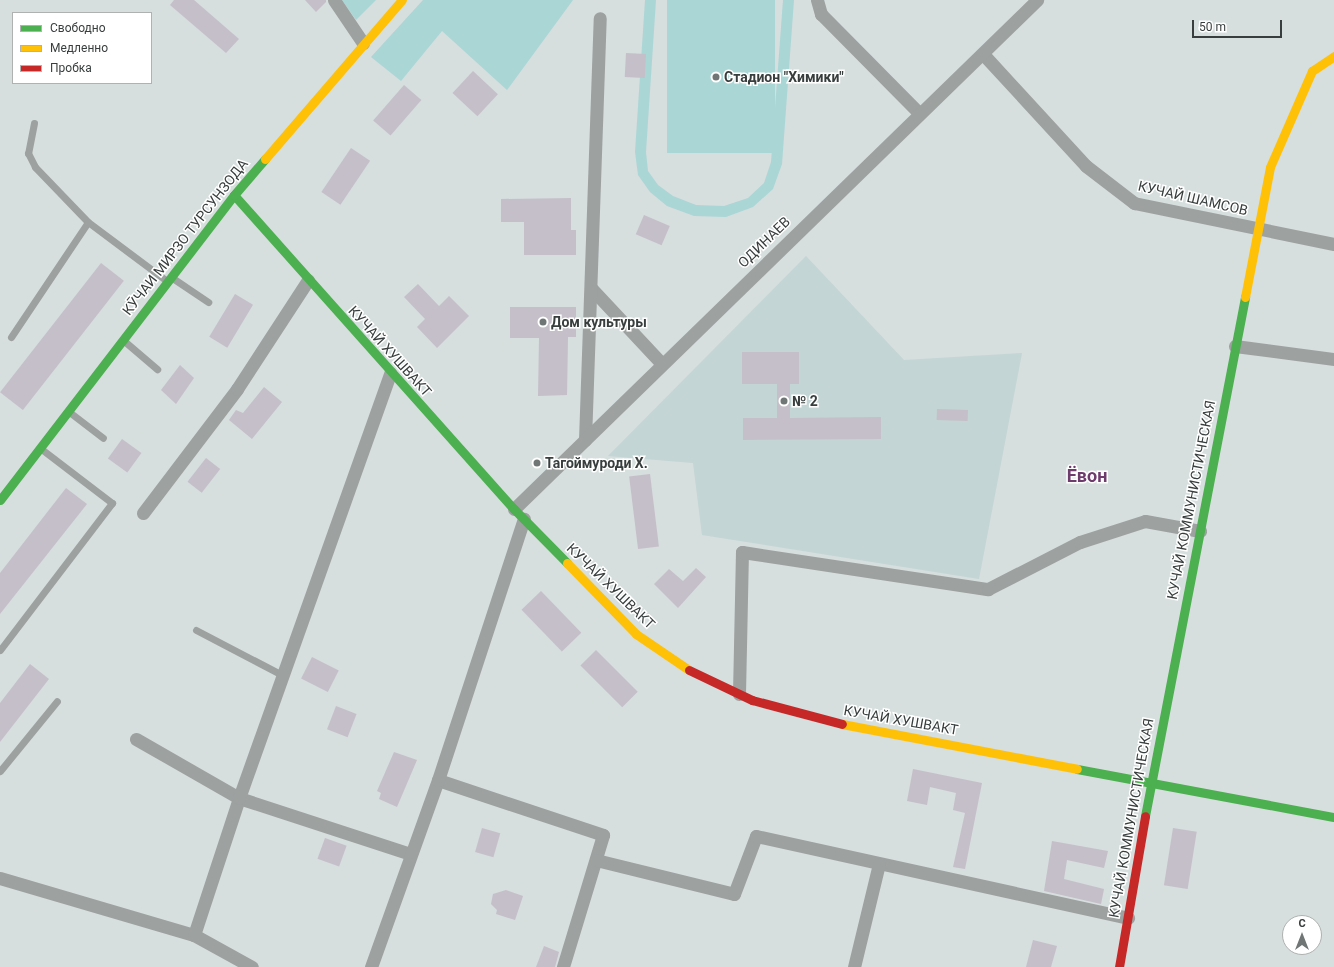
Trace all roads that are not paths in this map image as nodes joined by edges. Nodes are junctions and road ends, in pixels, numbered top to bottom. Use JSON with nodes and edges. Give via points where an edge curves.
{"nodes":[{"id":1,"x":334,"y":0,"type":"edge"},
{"id":2,"x":402,"y":0,"type":"edge"},
{"id":3,"x":818,"y":0,"type":"edge"},
{"id":4,"x":1037,"y":0,"type":"edge"},
{"id":5,"x":600,"y":18,"type":"dead end"},
{"id":6,"x":363,"y":43,"type":"junction"},
{"id":7,"x":983,"y":54,"type":"junction"},
{"id":8,"x":1334,"y":56,"type":"edge"},
{"id":9,"x":919,"y":113,"type":"junction"},
{"id":10,"x":34,"y":123,"type":"dead end"},
{"id":11,"x":234,"y":195,"type":"junction"},
{"id":12,"x":88,"y":222,"type":"junction"},
{"id":13,"x":1258,"y":229,"type":"junction"},
{"id":14,"x":1334,"y":244,"type":"edge"},
{"id":15,"x":169,"y":279,"type":"junction"},
{"id":16,"x":308,"y":280,"type":"junction"},
{"id":17,"x":591,"y":288,"type":"junction"},
{"id":18,"x":208,"y":302,"type":"dead end"},
{"id":19,"x":11,"y":337,"type":"dead end"},
{"id":20,"x":123,"y":340,"type":"junction"},
{"id":21,"x":1235,"y":346,"type":"junction"},
{"id":22,"x":1334,"y":359,"type":"edge"},
{"id":23,"x":662,"y":364,"type":"junction"},
{"id":24,"x":157,"y":369,"type":"dead end"},
{"id":25,"x":390,"y":373,"type":"junction"},
{"id":26,"x":68,"y":410,"type":"junction"},
{"id":27,"x":103,"y":438,"type":"dead end"},
{"id":28,"x":585,"y":440,"type":"junction"},
{"id":29,"x":40,"y":448,"type":"junction"},
{"id":30,"x":0,"y":500,"type":"edge"},
{"id":31,"x":514,"y":509,"type":"junction"},
{"id":32,"x":143,"y":513,"type":"dead end"},
{"id":33,"x":524,"y":519,"type":"junction"},
{"id":34,"x":1200,"y":531,"type":"junction"},
{"id":35,"x":196,"y":630,"type":"dead end"},
{"id":36,"x":0,"y":650,"type":"edge"},
{"id":37,"x":282,"y":675,"type":"junction"},
{"id":38,"x":739,"y":694,"type":"junction"},
{"id":39,"x":56,"y":701,"type":"dead end"},
{"id":40,"x":136,"y":739,"type":"dead end"},
{"id":41,"x":1,"y":768,"type":"edge"},
{"id":42,"x":438,"y":780,"type":"junction"},
{"id":43,"x":1151,"y":780,"type":"junction"},
{"id":44,"x":239,"y":798,"type":"junction"},
{"id":45,"x":1334,"y":817,"type":"edge"},
{"id":46,"x":410,"y":854,"type":"junction"},
{"id":47,"x":596,"y":860,"type":"junction"},
{"id":48,"x":879,"y":864,"type":"junction"},
{"id":49,"x":0,"y":878,"type":"edge"},
{"id":50,"x":1128,"y":918,"type":"junction"},
{"id":51,"x":194,"y":935,"type":"junction"},
{"id":52,"x":252,"y":967,"type":"edge"},
{"id":53,"x":371,"y":967,"type":"edge"},
{"id":54,"x":563,"y":967,"type":"edge"},
{"id":55,"x":854,"y":967,"type":"edge"},
{"id":56,"x":1119,"y":967,"type":"edge"}],
"edges":[{"from":1,"to":6,"type":"street"},
{"from":2,"to":6,"type":"street","name":"КӮЧАИ МИРЗО ТУРСУНЗОДА"},
{"from":3,"to":9,"type":"street","via":[[821,14]]},
{"from":4,"to":7,"type":"street","name":"ОДИНАЕВ"},
{"from":5,"to":17,"type":"street"},
{"from":6,"to":11,"type":"street","name":"КӮЧАИ МИРЗО ТУРСУНЗОДА"},
{"from":7,"to":9,"type":"street","name":"ОДИНАЕВ"},
{"from":7,"to":13,"type":"street","name":"КУЧАЙ ШАМСОВ","via":[[1086,166],[1122,196],[1134,203]]},
{"from":8,"to":13,"type":"street","name":"КУЧАЙ КОММУНИСТИЧЕСКАЯ","via":[[1312,71],[1297,100],[1270,167]]},
{"from":9,"to":23,"type":"street","name":"ОДИНАЕВ"},
{"from":10,"to":12,"type":"lane","via":[[28,153],[35,167]]},
{"from":11,"to":15,"type":"street","name":"КӮЧАИ МИРЗО ТУРСУНЗОДА"},
{"from":11,"to":16,"type":"street","name":"КУЧАЙ ХУШВАКТ"},
{"from":12,"to":15,"type":"lane"},
{"from":12,"to":19,"type":"lane"},
{"from":13,"to":14,"type":"street","name":"КУЧАЙ ШАМСОВ"},
{"from":13,"to":21,"type":"street","name":"КУЧАЙ КОММУНИСТИЧЕСКАЯ"},
{"from":15,"to":18,"type":"lane"},
{"from":15,"to":20,"type":"street","name":"КӮЧАИ МИРЗО ТУРСУНЗОДА"},
{"from":16,"to":25,"type":"street","name":"КУЧАЙ ХУШВАКТ"},
{"from":16,"to":32,"type":"street","via":[[237,389]]},
{"from":17,"to":23,"type":"street"},
{"from":17,"to":28,"type":"street"},
{"from":20,"to":24,"type":"lane"},
{"from":20,"to":26,"type":"street","name":"КӮЧАИ МИРЗО ТУРСУНЗОДА"},
{"from":21,"to":22,"type":"street"},
{"from":21,"to":34,"type":"street","name":"КУЧАЙ КОММУНИСТИЧЕСКАЯ"},
{"from":23,"to":28,"type":"street","name":"ОДИНАЕВ"},
{"from":25,"to":31,"type":"street","name":"КУЧАЙ ХУШВАКТ"},
{"from":25,"to":37,"type":"street"},
{"from":26,"to":27,"type":"lane"},
{"from":26,"to":29,"type":"street","name":"КӮЧАИ МИРЗО ТУРСУНЗОДА"},
{"from":28,"to":31,"type":"street","name":"ОДИНАЕВ"},
{"from":29,"to":30,"type":"street","name":"КӮЧАИ МИРЗО ТУРСУНЗОДА"},
{"from":29,"to":36,"type":"lane","via":[[112,503]]},
{"from":31,"to":33,"type":"street","name":"КУЧАЙ ХУШВАКТ"},
{"from":33,"to":38,"type":"street","name":"КУЧАЙ ХУШВАКТ","via":[[636,634],[690,671]]},
{"from":33,"to":42,"type":"street"},
{"from":34,"to":38,"type":"street","via":[[1145,521],[1080,542],[988,588],[742,552]]},
{"from":34,"to":43,"type":"street","name":"КУЧАЙ КОММУНИСТИЧЕСКАЯ"},
{"from":35,"to":37,"type":"lane"},
{"from":37,"to":44,"type":"street"},
{"from":38,"to":43,"type":"street","name":"КУЧАЙ ХУШВАКТ","via":[[820,720]]},
{"from":39,"to":41,"type":"lane"},
{"from":40,"to":44,"type":"street"},
{"from":42,"to":46,"type":"street"},
{"from":42,"to":47,"type":"street","via":[[603,835]]},
{"from":43,"to":45,"type":"street","name":"КУЧАЙ ХУШВАКТ"},
{"from":43,"to":50,"type":"street","name":"КУЧАЙ КОММУНИСТИЧЕСКАЯ"},
{"from":44,"to":46,"type":"street"},
{"from":44,"to":51,"type":"street"},
{"from":46,"to":53,"type":"street"},
{"from":47,"to":48,"type":"street","via":[[727,894],[734,894],[756,836]]},
{"from":47,"to":54,"type":"street"},
{"from":48,"to":50,"type":"street"},
{"from":48,"to":55,"type":"street"},
{"from":49,"to":51,"type":"street"},
{"from":50,"to":56,"type":"street","name":"КУЧАЙ КОММУНИСТИЧЕСКАЯ"},
{"from":51,"to":52,"type":"street"}]}
